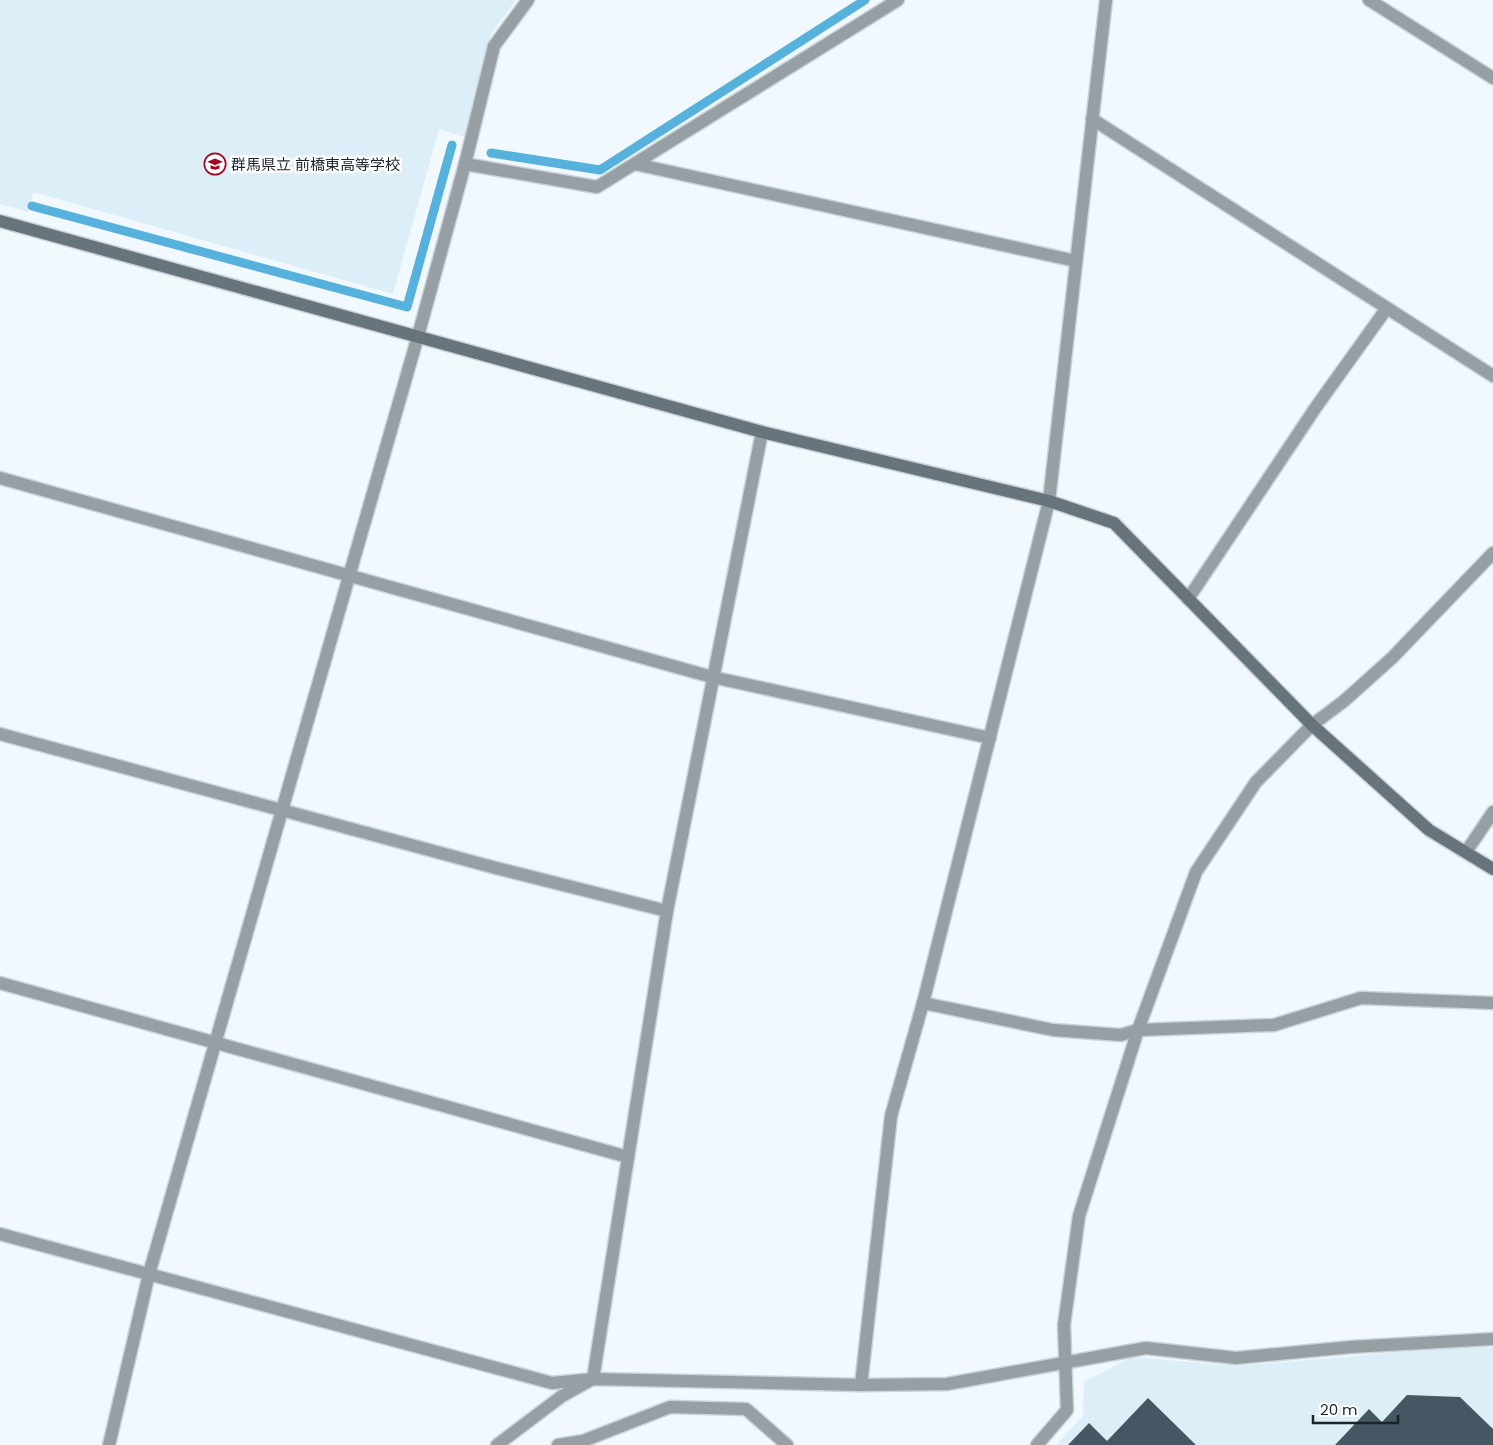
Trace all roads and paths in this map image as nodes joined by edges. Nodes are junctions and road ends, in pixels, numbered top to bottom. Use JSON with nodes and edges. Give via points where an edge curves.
{"nodes":[{"id":1,"x":528,"y":0,"type":"edge"},
{"id":2,"x":898,"y":0,"type":"edge"},
{"id":3,"x":1106,"y":0,"type":"edge"},
{"id":4,"x":1368,"y":0,"type":"edge"},
{"id":5,"x":1493,"y":78,"type":"edge"},
{"id":6,"x":1092,"y":119,"type":"junction"},
{"id":7,"x":465,"y":164,"type":"junction"},
{"id":8,"x":635,"y":164,"type":"junction"},
{"id":9,"x":0,"y":221,"type":"edge"},
{"id":10,"x":1076,"y":261,"type":"junction"},
{"id":11,"x":1387,"y":308,"type":"junction"},
{"id":12,"x":418,"y":336,"type":"junction"},
{"id":13,"x":1493,"y":376,"type":"edge"},
{"id":14,"x":762,"y":432,"type":"junction"},
{"id":15,"x":0,"y":478,"type":"edge"},
{"id":16,"x":1050,"y":501,"type":"junction"},
{"id":17,"x":1493,"y":553,"type":"edge"},
{"id":18,"x":348,"y":574,"type":"junction"},
{"id":19,"x":1188,"y":599,"type":"junction"},
{"id":20,"x":712,"y":677,"type":"junction"},
{"id":21,"x":1312,"y":725,"type":"junction"},
{"id":22,"x":0,"y":734,"type":"edge"},
{"id":23,"x":990,"y":738,"type":"junction"},
{"id":24,"x":280,"y":810,"type":"junction"},
{"id":25,"x":1493,"y":812,"type":"edge"},
{"id":26,"x":1466,"y":852,"type":"junction"},
{"id":27,"x":1493,"y":869,"type":"edge"},
{"id":28,"x":667,"y":911,"type":"junction"},
{"id":29,"x":0,"y":983,"type":"edge"},
{"id":30,"x":923,"y":1003,"type":"junction"},
{"id":31,"x":1493,"y":1003,"type":"edge"},
{"id":32,"x":1138,"y":1030,"type":"junction"},
{"id":33,"x":215,"y":1041,"type":"junction"},
{"id":34,"x":628,"y":1157,"type":"junction"},
{"id":35,"x":0,"y":1234,"type":"edge"},
{"id":36,"x":149,"y":1274,"type":"junction"},
{"id":37,"x":1493,"y":1338,"type":"edge"},
{"id":38,"x":1066,"y":1361,"type":"junction"},
{"id":39,"x":593,"y":1379,"type":"junction"},
{"id":40,"x":861,"y":1385,"type":"junction"},
{"id":41,"x":109,"y":1445,"type":"edge"},
{"id":42,"x":497,"y":1445,"type":"edge"},
{"id":43,"x":558,"y":1445,"type":"edge"},
{"id":44,"x":787,"y":1445,"type":"edge"},
{"id":45,"x":1037,"y":1445,"type":"edge"}],
"edges":[{"from":1,"to":7,"type":"street","via":[[494,46]]},
{"from":2,"to":8,"type":"street"},
{"from":3,"to":6,"type":"street"},
{"from":4,"to":5,"type":"street"},
{"from":6,"to":10,"type":"street"},
{"from":6,"to":11,"type":"street"},
{"from":7,"to":8,"type":"street","via":[[597,187]]},
{"from":7,"to":12,"type":"street"},
{"from":8,"to":10,"type":"street"},
{"from":9,"to":12,"type":"street"},
{"from":10,"to":16,"type":"street"},
{"from":11,"to":13,"type":"street"},
{"from":11,"to":19,"type":"street","via":[[1316,407]]},
{"from":12,"to":14,"type":"street"},
{"from":12,"to":18,"type":"street"},
{"from":14,"to":16,"type":"street"},
{"from":14,"to":20,"type":"street"},
{"from":15,"to":18,"type":"street"},
{"from":16,"to":19,"type":"street","via":[[1114,523]]},
{"from":16,"to":23,"type":"street"},
{"from":17,"to":21,"type":"street","via":[[1392,658]]},
{"from":18,"to":20,"type":"street"},
{"from":18,"to":24,"type":"street"},
{"from":19,"to":21,"type":"street"},
{"from":20,"to":23,"type":"street"},
{"from":20,"to":28,"type":"street"},
{"from":21,"to":26,"type":"street","via":[[1429,830]]},
{"from":21,"to":32,"type":"street","via":[[1256,782],[1196,872]]},
{"from":22,"to":24,"type":"street"},
{"from":23,"to":30,"type":"street"},
{"from":24,"to":28,"type":"street"},
{"from":24,"to":33,"type":"street"},
{"from":25,"to":26,"type":"street"},
{"from":26,"to":27,"type":"street"},
{"from":28,"to":34,"type":"street"},
{"from":29,"to":33,"type":"street"},
{"from":30,"to":32,"type":"street","via":[[1053,1030],[1121,1035]]},
{"from":30,"to":40,"type":"street","via":[[892,1116]]},
{"from":31,"to":32,"type":"street","via":[[1362,998],[1274,1025]]},
{"from":32,"to":38,"type":"street","via":[[1079,1216],[1064,1325]]},
{"from":33,"to":34,"type":"street"},
{"from":33,"to":36,"type":"street"},
{"from":34,"to":39,"type":"street"},
{"from":35,"to":36,"type":"street"},
{"from":36,"to":39,"type":"street","via":[[552,1383]]},
{"from":36,"to":41,"type":"street"},
{"from":37,"to":38,"type":"street","via":[[1236,1358],[1146,1348]]},
{"from":38,"to":40,"type":"street","via":[[947,1384]]},
{"from":38,"to":45,"type":"street","via":[[1067,1410]]},
{"from":39,"to":40,"type":"street"},
{"from":39,"to":42,"type":"street","via":[[562,1396]]},
{"from":43,"to":44,"type":"street","via":[[583,1441],[670,1407],[746,1409]]}]}
